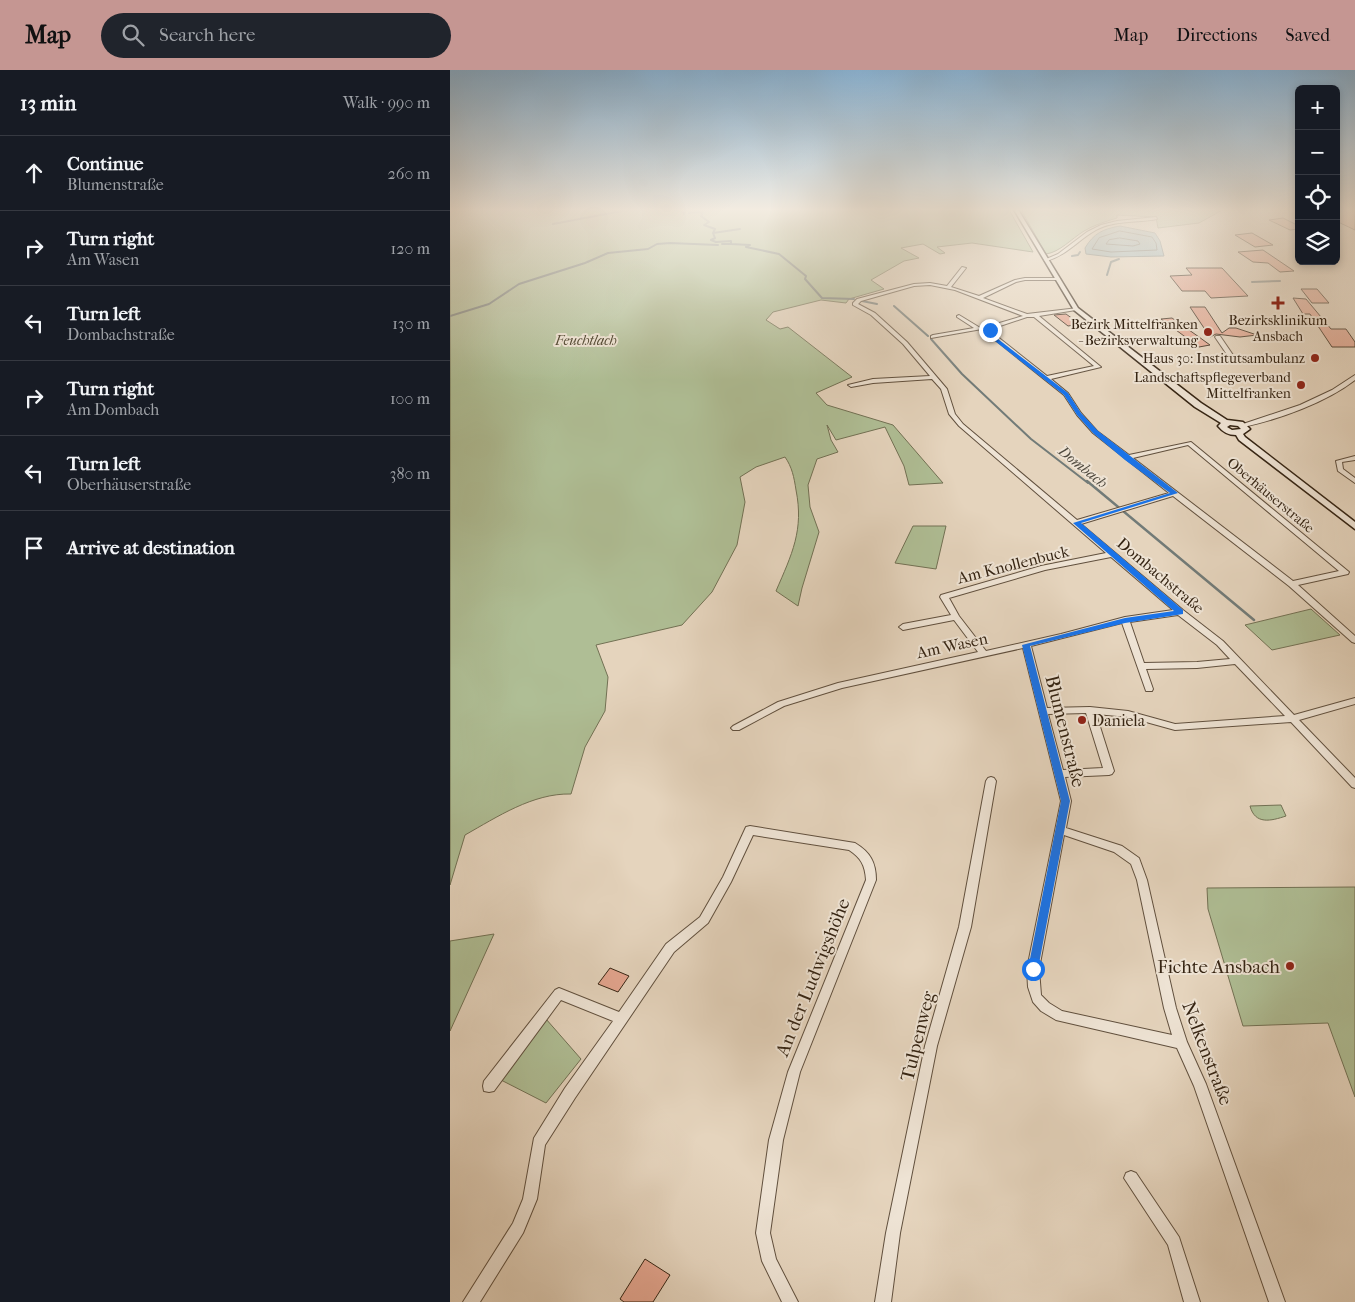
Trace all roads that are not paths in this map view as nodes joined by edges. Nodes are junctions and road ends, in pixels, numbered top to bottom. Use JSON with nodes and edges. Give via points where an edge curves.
{"nodes":[{"id":1,"x":1049,"y":265,"type":"edge"},
{"id":2,"x":964,"y":268,"type":"dead end"},
{"id":3,"x":1057,"y":279,"type":"junction"},
{"id":4,"x":948,"y":287,"type":"junction"},
{"id":5,"x":978,"y":298,"type":"junction"},
{"id":6,"x":1076,"y":309,"type":"junction"},
{"id":7,"x":1034,"y":315,"type":"junction"},
{"id":8,"x":959,"y":316,"type":"dead end"},
{"id":9,"x":1027,"y":316,"type":"junction"},
{"id":10,"x":978,"y":329,"type":"junction"},
{"id":11,"x":990,"y":330,"type":"junction"},
{"id":12,"x":1218,"y":337,"type":"dead end"},
{"id":13,"x":934,"y":338,"type":"dead end"},
{"id":14,"x":1232,"y":358,"type":"dead end"},
{"id":15,"x":934,"y":377,"type":"junction"},
{"id":16,"x":1047,"y":378,"type":"junction"},
{"id":17,"x":1355,"y":378,"type":"edge"},
{"id":18,"x":851,"y":385,"type":"dead end"},
{"id":19,"x":1241,"y":429,"type":"junction"},
{"id":20,"x":1127,"y":458,"type":"junction"},
{"id":21,"x":1355,"y":458,"type":"edge"},
{"id":22,"x":1355,"y":481,"type":"edge"},
{"id":23,"x":1175,"y":493,"type":"junction"},
{"id":24,"x":1076,"y":523,"type":"junction"},
{"id":25,"x":1355,"y":526,"type":"edge"},
{"id":26,"x":1112,"y":554,"type":"junction"},
{"id":27,"x":1292,"y":584,"type":"junction"},
{"id":28,"x":1180,"y":612,"type":"junction"},
{"id":29,"x":956,"y":617,"type":"junction"},
{"id":30,"x":1125,"y":620,"type":"junction"},
{"id":31,"x":903,"y":627,"type":"dead end"},
{"id":32,"x":1355,"y":640,"type":"edge"},
{"id":33,"x":1026,"y":645,"type":"junction"},
{"id":34,"x":984,"y":654,"type":"junction"},
{"id":35,"x":1238,"y":661,"type":"junction"},
{"id":36,"x":1141,"y":666,"type":"junction"},
{"id":37,"x":1149,"y":689,"type":"dead end"},
{"id":38,"x":1355,"y":701,"type":"edge"},
{"id":39,"x":1090,"y":710,"type":"junction"},
{"id":40,"x":1043,"y":711,"type":"junction"},
{"id":41,"x":1292,"y":720,"type":"junction"},
{"id":42,"x":736,"y":728,"type":"dead end"},
{"id":43,"x":1059,"y":774,"type":"junction"},
{"id":44,"x":992,"y":781,"type":"dead end"},
{"id":45,"x":1352,"y":781,"type":"edge"},
{"id":46,"x":1061,"y":830,"type":"junction"},
{"id":47,"x":622,"y":1019,"type":"junction"},
{"id":48,"x":1181,"y":1044,"type":"junction"},
{"id":49,"x":489,"y":1086,"type":"dead end"},
{"id":50,"x":1131,"y":1178,"type":"dead end"},
{"id":51,"x":764,"y":1233,"type":"joint"},
{"id":52,"x":471,"y":1302,"type":"edge"},
{"id":53,"x":790,"y":1302,"type":"edge"},
{"id":54,"x":883,"y":1302,"type":"edge"},
{"id":55,"x":1192,"y":1302,"type":"edge"},
{"id":56,"x":1276,"y":1302,"type":"edge"}],
"edges":[{"from":1,"to":3,"type":"main road"},
{"from":2,"to":4,"type":"street"},
{"from":3,"to":5,"type":"street","via":[[1025,279]]},
{"from":3,"to":6,"type":"main road"},
{"from":4,"to":5,"type":"street"},
{"from":4,"to":15,"type":"street","name":"Dombachstraße","via":[[914,285],[859,300],[855,304],[895,332]]},
{"from":5,"to":9,"type":"street"},
{"from":6,"to":7,"type":"street"},
{"from":6,"to":19,"type":"main road","via":[[1204,410],[1226,423],[1222,426],[1224,429]]},
{"from":7,"to":9,"type":"street"},
{"from":7,"to":16,"type":"street","via":[[1098,367]]},
{"from":8,"to":10,"type":"street"},
{"from":9,"to":11,"type":"street"},
{"from":10,"to":11,"type":"street"},
{"from":10,"to":13,"type":"street"},
{"from":11,"to":16,"type":"street","via":[[997,340]]},
{"from":12,"to":14,"type":"street"},
{"from":15,"to":18,"type":"street"},
{"from":15,"to":24,"type":"street","name":"Dombachstraße","via":[[961,425]]},
{"from":16,"to":20,"type":"street","via":[[1066,394],[1096,432]]},
{"from":17,"to":19,"type":"street","via":[[1303,405]]},
{"from":19,"to":25,"type":"main road","via":[[1242,438]]},
{"from":20,"to":23,"type":"street"},
{"from":20,"to":27,"type":"street","name":"Oberhäuserstraße","via":[[1189,444],[1345,572]]},
{"from":21,"to":22,"type":"street","via":[[1339,462],[1340,470]]},
{"from":23,"to":24,"type":"street"},
{"from":23,"to":27,"type":"street"},
{"from":24,"to":26,"type":"street","name":"Dombachstraße"},
{"from":26,"to":28,"type":"street","name":"Dombachstraße"},
{"from":26,"to":29,"type":"street","name":"Am Knollenbuck","via":[[1044,568],[950,594],[944,597]]},
{"from":27,"to":32,"type":"street"},
{"from":28,"to":30,"type":"street","name":"Am Wasen"},
{"from":28,"to":35,"type":"street","name":"Dombachstraße"},
{"from":29,"to":31,"type":"street"},
{"from":29,"to":34,"type":"street"},
{"from":30,"to":33,"type":"street","name":"Am Wasen"},
{"from":30,"to":36,"type":"street"},
{"from":33,"to":34,"type":"street","name":"Am Wasen"},
{"from":33,"to":40,"type":"street","name":"Blumenstraße"},
{"from":34,"to":42,"type":"street","name":"Am Wasen","via":[[841,685],[781,704]]},
{"from":35,"to":36,"type":"street"},
{"from":35,"to":41,"type":"street","name":"Dombachstraße"},
{"from":36,"to":37,"type":"street"},
{"from":38,"to":41,"type":"street"},
{"from":39,"to":40,"type":"street"},
{"from":39,"to":41,"type":"street","via":[[1128,714],[1175,727]]},
{"from":39,"to":43,"type":"street","via":[[1109,771]]},
{"from":40,"to":43,"type":"street","name":"Blumenstraße"},
{"from":41,"to":45,"type":"street","name":"Dombachstraße"},
{"from":43,"to":46,"type":"street","name":"Blumenstraße","via":[[1066,801]]},
{"from":44,"to":54,"type":"street","name":"Tulpenweg","via":[[965,927],[931,1046],[893,1233]]},
{"from":46,"to":48,"type":"street","name":"Nelkenstraße","via":[[1118,849],[1135,861]]},
{"from":46,"to":48,"type":"street","name":"Blumenstraße","via":[[1033,969],[1033,992],[1043,1007],[1060,1016]]},
{"from":47,"to":49,"type":"street","via":[[559,994]]},
{"from":47,"to":51,"type":"street","name":"An der Ludwigshöhe","via":[[670,948],[704,920],[750,830],[851,846],[864,853],[871,865],[871,880],[794,1072],[776,1140]]},
{"from":47,"to":52,"type":"street","via":[[539,1144],[530,1199],[518,1228]]},
{"from":48,"to":56,"type":"street","name":"Nelkenstraße","via":[[1200,1084]]},
{"from":50,"to":55,"type":"street","via":[[1174,1242]]},
{"from":51,"to":53,"type":"street","via":[[770,1260]]}]}
